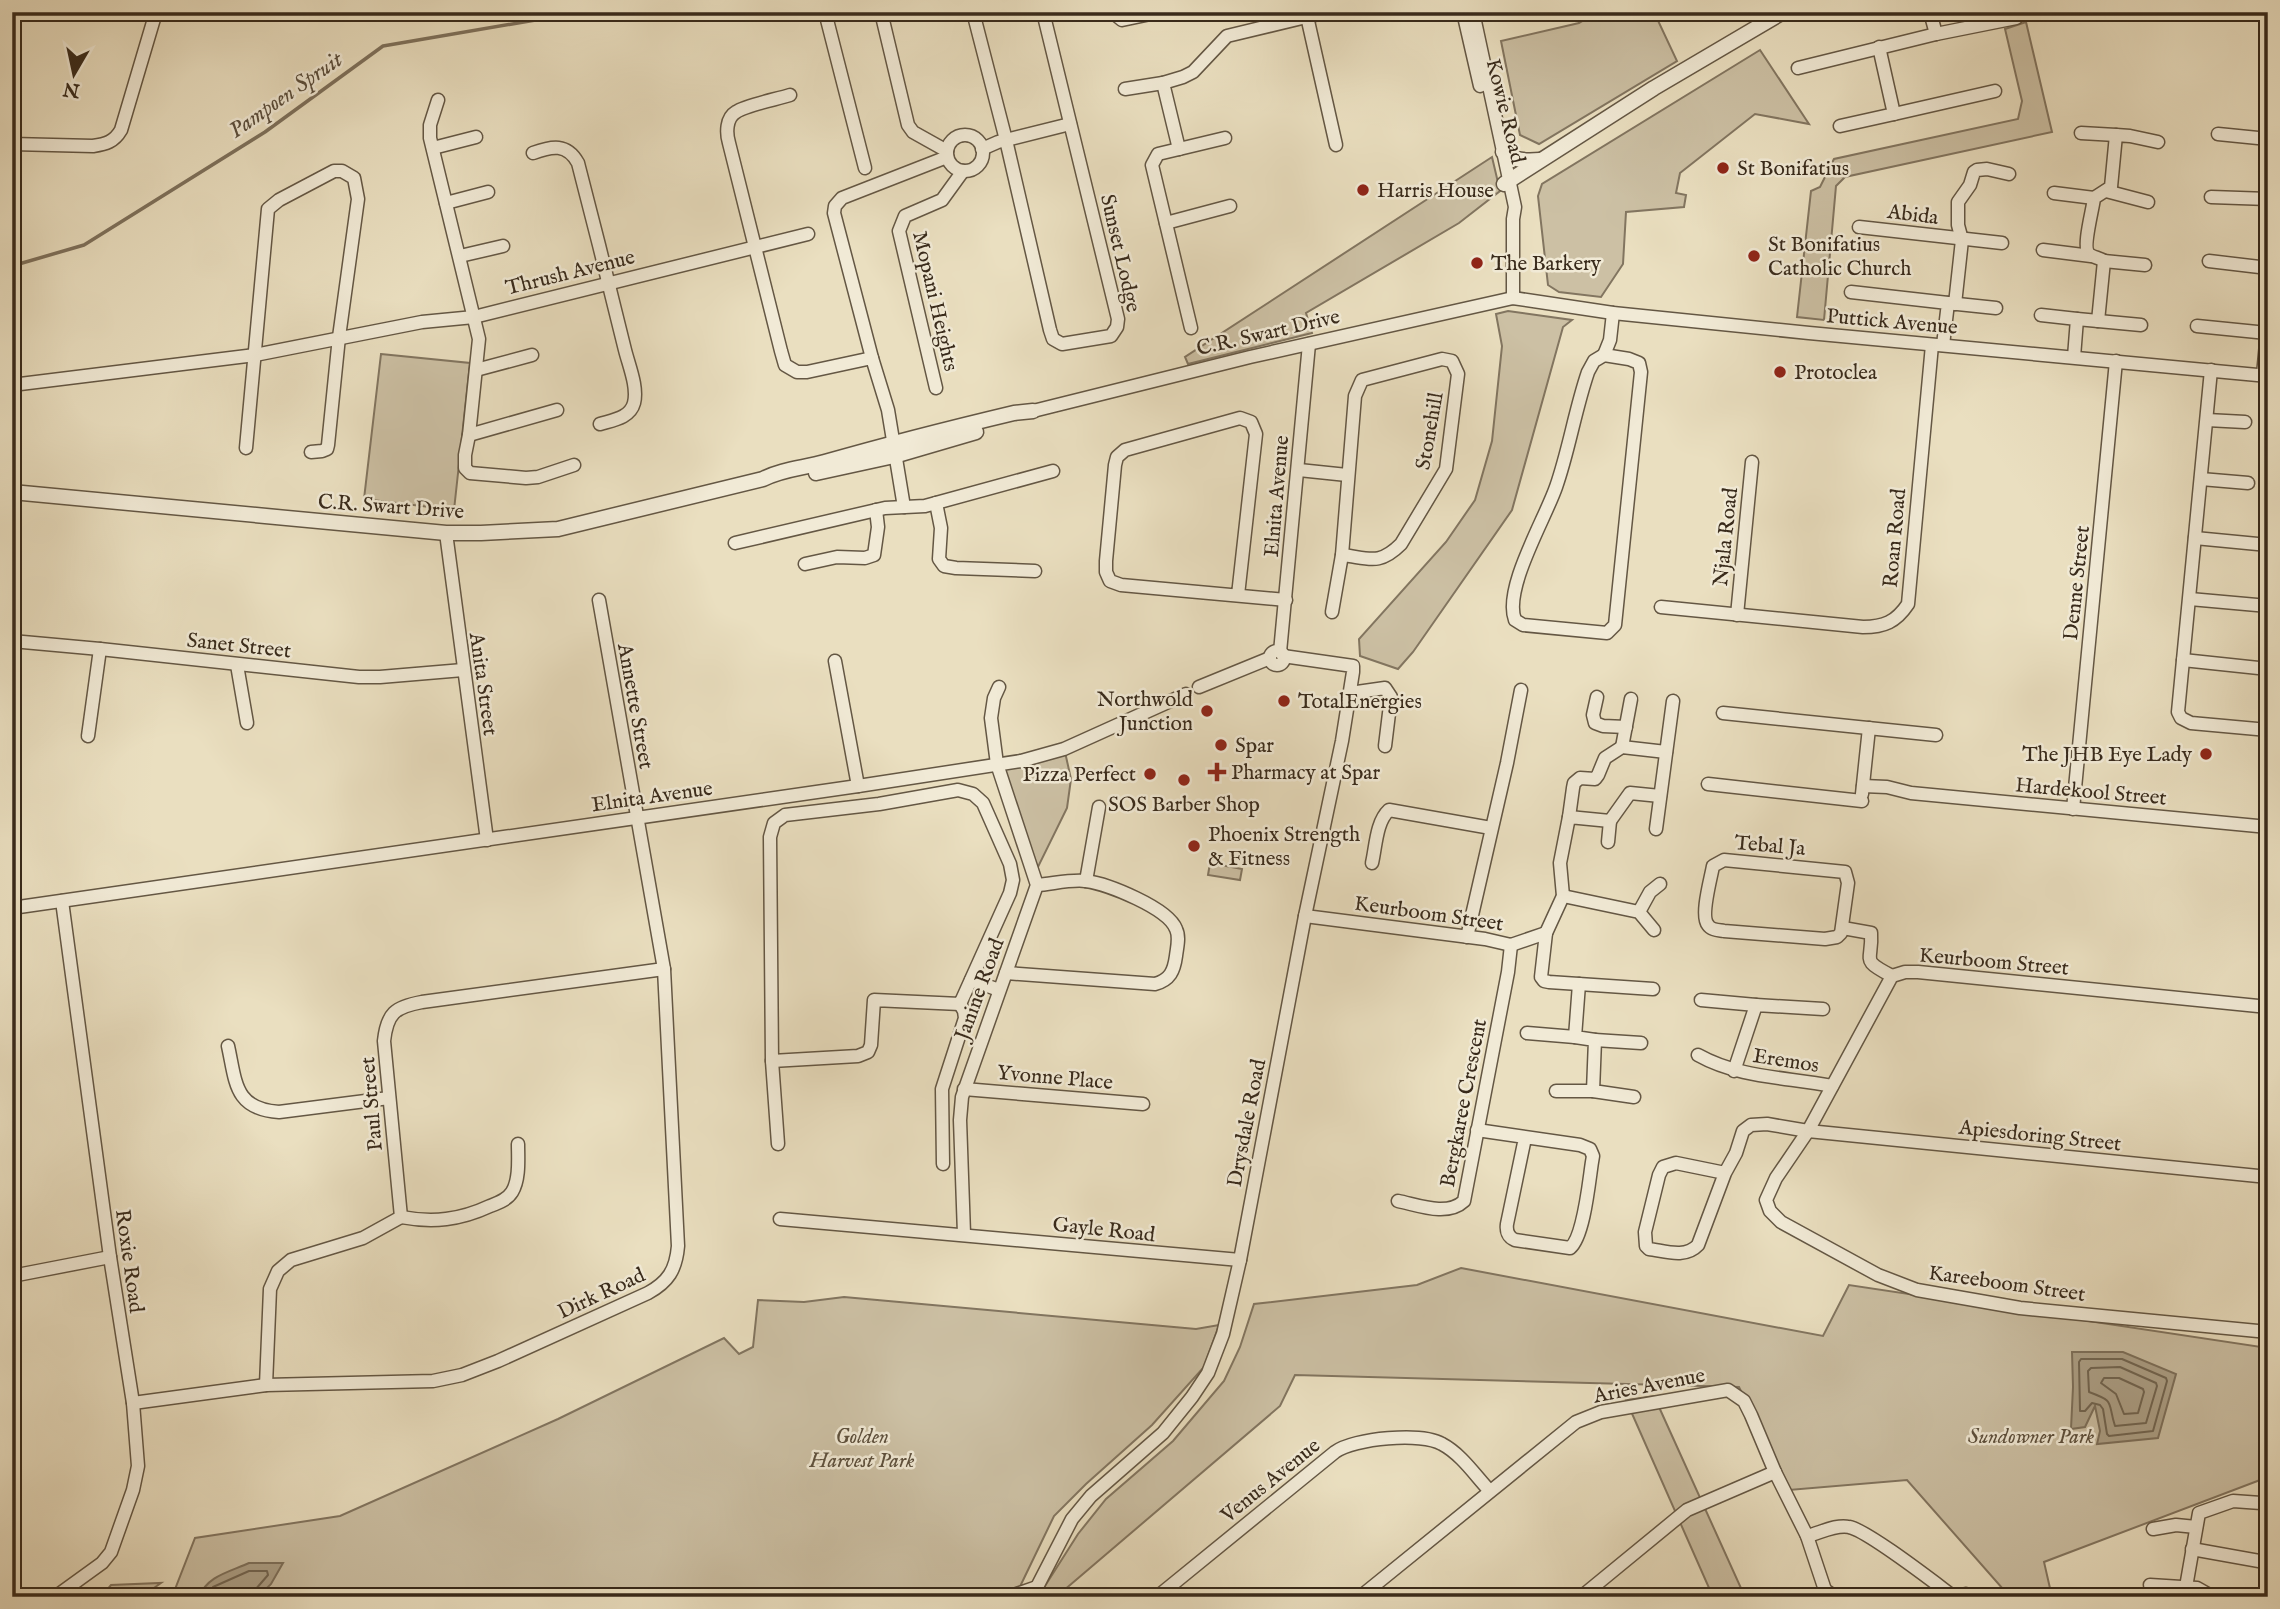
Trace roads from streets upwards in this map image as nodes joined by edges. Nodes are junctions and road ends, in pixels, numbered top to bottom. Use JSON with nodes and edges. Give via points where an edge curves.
{"nodes":[{"id":1,"x":156,"y":12,"type":"edge"},
{"id":2,"x":825,"y":12,"type":"edge"},
{"id":3,"x":881,"y":12,"type":"edge"},
{"id":4,"x":973,"y":12,"type":"edge"},
{"id":5,"x":1042,"y":12,"type":"edge"},
{"id":6,"x":1112,"y":12,"type":"edge"},
{"id":7,"x":1160,"y":12,"type":"edge"},
{"id":8,"x":1328,"y":12,"type":"edge"},
{"id":9,"x":1463,"y":12,"type":"edge"},
{"id":10,"x":1473,"y":12,"type":"edge"},
{"id":11,"x":1783,"y":12,"type":"edge"},
{"id":12,"x":1930,"y":12,"type":"edge"},
{"id":13,"x":2017,"y":12,"type":"edge"},
{"id":14,"x":1307,"y":14,"type":"edge"},
{"id":15,"x":1936,"y":34,"type":"junction"},
{"id":16,"x":1879,"y":47,"type":"junction"},
{"id":17,"x":1798,"y":68,"type":"dead end"},
{"id":18,"x":1163,"y":83,"type":"junction"},
{"id":19,"x":1125,"y":89,"type":"dead end"},
{"id":20,"x":1995,"y":91,"type":"dead end"},
{"id":21,"x":790,"y":95,"type":"dead end"},
{"id":22,"x":438,"y":100,"type":"dead end"},
{"id":23,"x":1894,"y":114,"type":"junction"},
{"id":24,"x":1070,"y":124,"type":"junction"},
{"id":25,"x":1840,"y":126,"type":"dead end"},
{"id":26,"x":2081,"y":133,"type":"dead end"},
{"id":27,"x":2218,"y":134,"type":"dead end"},
{"id":28,"x":2116,"y":135,"type":"junction"},
{"id":29,"x":476,"y":137,"type":"dead end"},
{"id":30,"x":1225,"y":138,"type":"dead end"},
{"id":31,"x":2268,"y":139,"type":"edge"},
{"id":32,"x":1006,"y":140,"type":"junction"},
{"id":33,"x":2158,"y":142,"type":"dead end"},
{"id":34,"x":12,"y":144,"type":"edge"},
{"id":35,"x":1336,"y":145,"type":"dead end"},
{"id":36,"x":433,"y":148,"type":"junction"},
{"id":37,"x":982,"y":149,"type":"junction"},
{"id":38,"x":1179,"y":149,"type":"junction"},
{"id":39,"x":1503,"y":152,"type":"junction"},
{"id":40,"x":533,"y":153,"type":"dead end"},
{"id":41,"x":947,"y":154,"type":"junction"},
{"id":42,"x":1541,"y":160,"type":"junction"},
{"id":43,"x":865,"y":168,"type":"dead end"},
{"id":44,"x":964,"y":171,"type":"junction"},
{"id":45,"x":2009,"y":174,"type":"dead end"},
{"id":46,"x":1507,"y":182,"type":"junction"},
{"id":47,"x":2106,"y":191,"type":"junction"},
{"id":48,"x":488,"y":192,"type":"dead end"},
{"id":49,"x":2054,"y":193,"type":"dead end"},
{"id":50,"x":2211,"y":197,"type":"dead end"},
{"id":51,"x":2094,"y":198,"type":"junction"},
{"id":52,"x":2268,"y":199,"type":"edge"},
{"id":53,"x":2148,"y":202,"type":"dead end"},
{"id":54,"x":446,"y":203,"type":"junction"},
{"id":55,"x":1230,"y":206,"type":"dead end"},
{"id":56,"x":1166,"y":223,"type":"junction"},
{"id":57,"x":1859,"y":227,"type":"dead end"},
{"id":58,"x":808,"y":234,"type":"dead end"},
{"id":59,"x":1962,"y":240,"type":"junction"},
{"id":60,"x":2002,"y":243,"type":"dead end"},
{"id":61,"x":503,"y":246,"type":"dead end"},
{"id":62,"x":755,"y":246,"type":"junction"},
{"id":63,"x":2043,"y":250,"type":"dead end"},
{"id":64,"x":460,"y":256,"type":"junction"},
{"id":65,"x":2091,"y":256,"type":"junction"},
{"id":66,"x":2104,"y":261,"type":"junction"},
{"id":67,"x":2208,"y":261,"type":"dead end"},
{"id":68,"x":2144,"y":265,"type":"dead end"},
{"id":69,"x":2268,"y":268,"type":"edge"},
{"id":70,"x":608,"y":282,"type":"junction"},
{"id":71,"x":1851,"y":292,"type":"dead end"},
{"id":72,"x":1513,"y":298,"type":"junction"},
{"id":73,"x":1951,"y":303,"type":"junction"},
{"id":74,"x":1996,"y":308,"type":"dead end"},
{"id":75,"x":1613,"y":313,"type":"junction"},
{"id":76,"x":2041,"y":314,"type":"dead end"},
{"id":77,"x":474,"y":317,"type":"junction"},
{"id":78,"x":2077,"y":318,"type":"junction"},
{"id":79,"x":2098,"y":321,"type":"junction"},
{"id":80,"x":2141,"y":325,"type":"dead end"},
{"id":81,"x":2197,"y":326,"type":"dead end"},
{"id":82,"x":1191,"y":328,"type":"dead end"},
{"id":83,"x":2268,"y":333,"type":"edge"},
{"id":84,"x":339,"y":337,"type":"junction"},
{"id":85,"x":1309,"y":344,"type":"junction"},
{"id":86,"x":1937,"y":345,"type":"junction"},
{"id":87,"x":255,"y":355,"type":"junction"},
{"id":88,"x":532,"y":355,"type":"dead end"},
{"id":89,"x":1604,"y":355,"type":"junction"},
{"id":90,"x":2074,"y":357,"type":"junction"},
{"id":91,"x":872,"y":358,"type":"junction"},
{"id":92,"x":2116,"y":361,"type":"junction"},
{"id":93,"x":476,"y":370,"type":"junction"},
{"id":94,"x":2211,"y":370,"type":"junction"},
{"id":95,"x":2266,"y":376,"type":"edge"},
{"id":96,"x":12,"y":385,"type":"edge"},
{"id":97,"x":936,"y":388,"type":"dead end"},
{"id":98,"x":557,"y":410,"type":"dead end"},
{"id":99,"x":1033,"y":411,"type":"joint"},
{"id":100,"x":2207,"y":420,"type":"junction"},
{"id":101,"x":2245,"y":422,"type":"dead end"},
{"id":102,"x":600,"y":424,"type":"dead end"},
{"id":103,"x":469,"y":435,"type":"junction"},
{"id":104,"x":246,"y":448,"type":"dead end"},
{"id":105,"x":894,"y":449,"type":"junction"},
{"id":106,"x":311,"y":452,"type":"dead end"},
{"id":107,"x":1752,"y":462,"type":"dead end"},
{"id":108,"x":574,"y":465,"type":"dead end"},
{"id":109,"x":1298,"y":470,"type":"junction"},
{"id":110,"x":1053,"y":471,"type":"dead end"},
{"id":111,"x":1347,"y":475,"type":"junction"},
{"id":112,"x":2201,"y":479,"type":"junction"},
{"id":113,"x":2248,"y":483,"type":"dead end"},
{"id":114,"x":12,"y":492,"type":"edge"},
{"id":115,"x":936,"y":503,"type":"junction"},
{"id":116,"x":904,"y":507,"type":"junction"},
{"id":117,"x":876,"y":510,"type":"junction"},
{"id":118,"x":446,"y":533,"type":"junction"},
{"id":119,"x":2195,"y":538,"type":"junction"},
{"id":120,"x":735,"y":543,"type":"dead end"},
{"id":121,"x":2268,"y":545,"type":"edge"},
{"id":122,"x":1342,"y":555,"type":"junction"},
{"id":123,"x":805,"y":564,"type":"dead end"},
{"id":124,"x":1035,"y":571,"type":"dead end"},
{"id":125,"x":1238,"y":595,"type":"junction"},
{"id":126,"x":2189,"y":599,"type":"junction"},
{"id":127,"x":599,"y":600,"type":"dead end"},
{"id":128,"x":1286,"y":600,"type":"junction"},
{"id":129,"x":2268,"y":606,"type":"edge"},
{"id":130,"x":1661,"y":607,"type":"dead end"},
{"id":131,"x":1332,"y":612,"type":"dead end"},
{"id":132,"x":1737,"y":615,"type":"junction"},
{"id":133,"x":12,"y":641,"type":"edge"},
{"id":134,"x":100,"y":649,"type":"junction"},
{"id":135,"x":1278,"y":655,"type":"junction"},
{"id":136,"x":2183,"y":660,"type":"junction"},
{"id":137,"x":835,"y":661,"type":"dead end"},
{"id":138,"x":237,"y":665,"type":"junction"},
{"id":139,"x":2268,"y":669,"type":"edge"},
{"id":140,"x":463,"y":670,"type":"junction"},
{"id":141,"x":999,"y":687,"type":"dead end"},
{"id":142,"x":1521,"y":690,"type":"dead end"},
{"id":143,"x":1350,"y":694,"type":"junction"},
{"id":144,"x":1597,"y":697,"type":"dead end"},
{"id":145,"x":1631,"y":699,"type":"dead end"},
{"id":146,"x":1673,"y":701,"type":"dead end"},
{"id":147,"x":1723,"y":713,"type":"dead end"},
{"id":148,"x":247,"y":723,"type":"dead end"},
{"id":149,"x":1626,"y":727,"type":"junction"},
{"id":150,"x":1869,"y":728,"type":"junction"},
{"id":151,"x":2268,"y":730,"type":"edge"},
{"id":152,"x":1937,"y":735,"type":"dead end"},
{"id":153,"x":89,"y":736,"type":"dead end"},
{"id":154,"x":1385,"y":746,"type":"dead end"},
{"id":155,"x":1622,"y":747,"type":"junction"},
{"id":156,"x":1666,"y":752,"type":"junction"},
{"id":157,"x":997,"y":765,"type":"junction"},
{"id":158,"x":1708,"y":784,"type":"dead end"},
{"id":159,"x":858,"y":786,"type":"junction"},
{"id":160,"x":1863,"y":786,"type":"junction"},
{"id":161,"x":1661,"y":796,"type":"junction"},
{"id":162,"x":1099,"y":807,"type":"dead end"},
{"id":163,"x":2073,"y":809,"type":"junction"},
{"id":164,"x":1569,"y":817,"type":"junction"},
{"id":165,"x":636,"y":818,"type":"junction"},
{"id":166,"x":1610,"y":821,"type":"junction"},
{"id":167,"x":2268,"y":827,"type":"edge"},
{"id":168,"x":1491,"y":828,"type":"junction"},
{"id":169,"x":1656,"y":829,"type":"dead end"},
{"id":170,"x":487,"y":840,"type":"junction"},
{"id":171,"x":1608,"y":842,"type":"dead end"},
{"id":172,"x":1372,"y":863,"type":"dead end"},
{"id":173,"x":1086,"y":881,"type":"junction"},
{"id":174,"x":1660,"y":884,"type":"dead end"},
{"id":175,"x":1037,"y":885,"type":"junction"},
{"id":176,"x":1563,"y":896,"type":"junction"},
{"id":177,"x":62,"y":901,"type":"junction"},
{"id":178,"x":12,"y":908,"type":"edge"},
{"id":179,"x":1639,"y":912,"type":"junction"},
{"id":180,"x":1305,"y":916,"type":"junction"},
{"id":181,"x":1843,"y":928,"type":"junction"},
{"id":182,"x":1654,"y":930,"type":"dead end"},
{"id":183,"x":1546,"y":933,"type":"junction"},
{"id":184,"x":1467,"y":937,"type":"junction"},
{"id":185,"x":1511,"y":945,"type":"junction"},
{"id":186,"x":664,"y":969,"type":"junction"},
{"id":187,"x":1006,"y":973,"type":"junction"},
{"id":188,"x":1892,"y":976,"type":"junction"},
{"id":189,"x":971,"y":980,"type":"junction"},
{"id":190,"x":1579,"y":984,"type":"junction"},
{"id":191,"x":999,"y":989,"type":"junction"},
{"id":192,"x":1653,"y":989,"type":"dead end"},
{"id":193,"x":1701,"y":1000,"type":"dead end"},
{"id":194,"x":960,"y":1004,"type":"junction"},
{"id":195,"x":1756,"y":1005,"type":"junction"},
{"id":196,"x":2268,"y":1007,"type":"edge"},
{"id":197,"x":1823,"y":1009,"type":"dead end"},
{"id":198,"x":1527,"y":1033,"type":"dead end"},
{"id":199,"x":1575,"y":1037,"type":"junction"},
{"id":200,"x":1595,"y":1040,"type":"junction"},
{"id":201,"x":1641,"y":1043,"type":"dead end"},
{"id":202,"x":228,"y":1046,"type":"dead end"},
{"id":203,"x":1698,"y":1055,"type":"dead end"},
{"id":204,"x":772,"y":1061,"type":"junction"},
{"id":205,"x":1734,"y":1071,"type":"junction"},
{"id":206,"x":1832,"y":1086,"type":"junction"},
{"id":207,"x":964,"y":1089,"type":"junction"},
{"id":208,"x":1556,"y":1091,"type":"dead end"},
{"id":209,"x":1593,"y":1091,"type":"junction"},
{"id":210,"x":1634,"y":1097,"type":"dead end"},
{"id":211,"x":390,"y":1098,"type":"junction"},
{"id":212,"x":1143,"y":1104,"type":"dead end"},
{"id":213,"x":1477,"y":1130,"type":"junction"},
{"id":214,"x":1808,"y":1131,"type":"junction"},
{"id":215,"x":1525,"y":1138,"type":"junction"},
{"id":216,"x":518,"y":1144,"type":"dead end"},
{"id":217,"x":778,"y":1144,"type":"dead end"},
{"id":218,"x":943,"y":1164,"type":"dead end"},
{"id":219,"x":1725,"y":1173,"type":"junction"},
{"id":220,"x":2268,"y":1177,"type":"edge"},
{"id":221,"x":1398,"y":1201,"type":"dead end"},
{"id":222,"x":401,"y":1217,"type":"junction"},
{"id":223,"x":780,"y":1219,"type":"dead end"},
{"id":224,"x":964,"y":1234,"type":"junction"},
{"id":225,"x":110,"y":1257,"type":"junction"},
{"id":226,"x":1240,"y":1260,"type":"junction"},
{"id":227,"x":12,"y":1276,"type":"edge"},
{"id":228,"x":2268,"y":1332,"type":"edge"},
{"id":229,"x":266,"y":1385,"type":"junction"},
{"id":230,"x":133,"y":1403,"type":"junction"},
{"id":231,"x":1774,"y":1472,"type":"junction"},
{"id":232,"x":1489,"y":1490,"type":"junction"},
{"id":233,"x":2261,"y":1503,"type":"dead end"},
{"id":234,"x":2196,"y":1527,"type":"junction"},
{"id":235,"x":2154,"y":1529,"type":"dead end"},
{"id":236,"x":1807,"y":1536,"type":"junction"},
{"id":237,"x":2192,"y":1549,"type":"junction"},
{"id":238,"x":2259,"y":1561,"type":"dead end"},
{"id":239,"x":2150,"y":1585,"type":"dead end"},
{"id":240,"x":2186,"y":1587,"type":"junction"},
{"id":241,"x":1036,"y":1592,"type":"edge"},
{"id":242,"x":1825,"y":1594,"type":"edge"},
{"id":243,"x":55,"y":1597,"type":"edge"},
{"id":244,"x":1008,"y":1597,"type":"edge"},
{"id":245,"x":1157,"y":1597,"type":"edge"},
{"id":246,"x":1360,"y":1597,"type":"edge"},
{"id":247,"x":1581,"y":1597,"type":"edge"},
{"id":248,"x":1954,"y":1597,"type":"edge"},
{"id":249,"x":1959,"y":1597,"type":"edge"},
{"id":250,"x":1975,"y":1597,"type":"edge"},
{"id":251,"x":2213,"y":1597,"type":"edge"}],
"edges":[{"from":1,"to":34,"type":"street","via":[[116,138],[104,145]]},
{"from":2,"to":43,"type":"street"},
{"from":3,"to":41,"type":"street","via":[[908,125]]},
{"from":4,"to":32,"type":"street","name":"Sunset Lodge"},
{"from":5,"to":24,"type":"street","name":"Sunset Lodge"},
{"from":6,"to":7,"type":"street","via":[[1127,20]]},
{"from":8,"to":14,"type":"street"},
{"from":9,"to":46,"type":"street","name":"Kowie Road"},
{"from":10,"to":39,"type":"street","name":"Kowie Road"},
{"from":11,"to":42,"type":"street"},
{"from":12,"to":15,"type":"street"},
{"from":13,"to":15,"type":"street","via":[[2016,18]]},
{"from":14,"to":18,"type":"street","via":[[1227,36],[1193,72]]},
{"from":14,"to":35,"type":"street"},
{"from":15,"to":16,"type":"street"},
{"from":16,"to":17,"type":"street"},
{"from":16,"to":23,"type":"street"},
{"from":18,"to":19,"type":"street"},
{"from":18,"to":38,"type":"street"},
{"from":20,"to":23,"type":"street"},
{"from":21,"to":62,"type":"street","via":[[737,111],[728,125]]},
{"from":22,"to":36,"type":"street","via":[[430,125]]},
{"from":23,"to":25,"type":"street"},
{"from":24,"to":32,"type":"street"},
{"from":24,"to":32,"type":"street","name":"Sunset Lodge","via":[[1116,307],[1118,327],[1111,336],[1062,344],[1053,339]]},
{"from":26,"to":28,"type":"street"},
{"from":27,"to":31,"type":"street"},
{"from":28,"to":33,"type":"street"},
{"from":28,"to":47,"type":"street","via":[[2111,187]]},
{"from":29,"to":36,"type":"street"},
{"from":30,"to":38,"type":"street"},
{"from":32,"to":37,"type":"street"},
{"from":36,"to":54,"type":"street"},
{"from":37,"to":41,"type":"street","via":[[975,138],[963,135],[952,140]]},
{"from":37,"to":44,"type":"street","via":[[979,164]]},
{"from":38,"to":56,"type":"street","via":[[1158,154],[1152,165]]},
{"from":39,"to":42,"type":"street","via":[[1521,161]]},
{"from":39,"to":46,"type":"street","name":"Kowie Road"},
{"from":40,"to":70,"type":"street","via":[[558,147],[574,155]]},
{"from":41,"to":44,"type":"street","via":[[953,166]]},
{"from":41,"to":91,"type":"street","via":[[842,198],[835,206]]},
{"from":42,"to":46,"type":"street"},
{"from":44,"to":97,"type":"street","name":"Mopani Heights","via":[[942,200],[905,216],[899,231]]},
{"from":45,"to":59,"type":"street","name":"Abida","via":[[1987,169],[1974,172],[1958,202]]},
{"from":46,"to":72,"type":"street","name":"Kowie Road","via":[[1515,207]]},
{"from":47,"to":51,"type":"street"},
{"from":47,"to":53,"type":"street"},
{"from":48,"to":54,"type":"street"},
{"from":49,"to":51,"type":"street"},
{"from":50,"to":52,"type":"street"},
{"from":51,"to":65,"type":"street","via":[[2087,241]]},
{"from":54,"to":64,"type":"street"},
{"from":55,"to":56,"type":"street"},
{"from":56,"to":82,"type":"street"},
{"from":57,"to":59,"type":"street","name":"Abida"},
{"from":58,"to":62,"type":"street","name":"Thrush Avenue"},
{"from":59,"to":60,"type":"street","name":"Abida"},
{"from":59,"to":73,"type":"street","name":"Abida"},
{"from":61,"to":64,"type":"street"},
{"from":62,"to":70,"type":"street","name":"Thrush Avenue"},
{"from":62,"to":91,"type":"street","via":[[785,365],[807,372]]},
{"from":63,"to":65,"type":"street"},
{"from":64,"to":77,"type":"street"},
{"from":65,"to":66,"type":"street"},
{"from":66,"to":68,"type":"street"},
{"from":66,"to":79,"type":"street"},
{"from":67,"to":69,"type":"street"},
{"from":70,"to":77,"type":"street","name":"Thrush Avenue"},
{"from":70,"to":102,"type":"street","via":[[635,398],[629,413]]},
{"from":71,"to":73,"type":"street"},
{"from":72,"to":75,"type":"street","name":"Puttick Avenue"},
{"from":72,"to":85,"type":"street","name":"C.R. Swart Drive"},
{"from":73,"to":74,"type":"street"},
{"from":73,"to":86,"type":"street","name":"Abida"},
{"from":75,"to":86,"type":"street","name":"Puttick Avenue"},
{"from":75,"to":89,"type":"street"},
{"from":76,"to":78,"type":"street"},
{"from":77,"to":84,"type":"street","name":"Thrush Avenue"},
{"from":77,"to":93,"type":"street","via":[[479,339]]},
{"from":78,"to":79,"type":"street"},
{"from":78,"to":90,"type":"street"},
{"from":79,"to":80,"type":"street"},
{"from":81,"to":83,"type":"street"},
{"from":83,"to":95,"type":"street"},
{"from":84,"to":87,"type":"street","name":"Thrush Avenue"},
{"from":84,"to":87,"type":"street","via":[[358,199],[354,178],[334,171],[268,209]]},
{"from":84,"to":106,"type":"street","via":[[328,445],[322,452]]},
{"from":85,"to":99,"type":"street","name":"C.R. Swart Drive"},
{"from":85,"to":109,"type":"street","name":"Elnita Avenue"},
{"from":86,"to":90,"type":"street","name":"Puttick Avenue"},
{"from":86,"to":132,"type":"street","name":"Roan Road","via":[[1908,604],[1902,613],[1886,625],[1863,627]]},
{"from":87,"to":96,"type":"street","name":"Thrush Avenue"},
{"from":87,"to":104,"type":"street"},
{"from":88,"to":93,"type":"street"},
{"from":89,"to":89,"type":"street","via":[[1588,372],[1556,487],[1516,586],[1513,614],[1523,625],[1607,634],[1615,625],[1641,372],[1639,363]]},
{"from":90,"to":92,"type":"street","name":"Puttick Avenue"},
{"from":91,"to":105,"type":"street"},
{"from":92,"to":94,"type":"street","name":"Puttick Avenue"},
{"from":92,"to":163,"type":"street","name":"Denne Street"},
{"from":93,"to":103,"type":"street"},
{"from":94,"to":95,"type":"street","name":"Puttick Avenue"},
{"from":94,"to":100,"type":"street"},
{"from":98,"to":103,"type":"street"},
{"from":99,"to":105,"type":"street","name":"C.R. Swart Drive"},
{"from":100,"to":101,"type":"street"},
{"from":100,"to":112,"type":"street"},
{"from":103,"to":108,"type":"street","via":[[464,463],[471,473],[526,478]]},
{"from":105,"to":116,"type":"street"},
{"from":105,"to":118,"type":"street","name":"C.R. Swart Drive","via":[[780,472],[558,529]]},
{"from":107,"to":132,"type":"street","name":"Njala Road"},
{"from":109,"to":111,"type":"street"},
{"from":109,"to":128,"type":"street","name":"Elnita Avenue"},
{"from":110,"to":115,"type":"street"},
{"from":111,"to":122,"type":"street","name":"Stonehill"},
{"from":111,"to":122,"type":"street","name":"Stonehill","via":[[1355,396],[1362,380],[1442,359],[1452,361],[1458,374],[1446,469],[1393,551],[1380,559]]},
{"from":112,"to":113,"type":"street"},
{"from":112,"to":119,"type":"street"},
{"from":114,"to":118,"type":"street","name":"C.R. Swart Drive"},
{"from":115,"to":116,"type":"street"},
{"from":115,"to":124,"type":"street","via":[[941,527],[939,559],[944,566]]},
{"from":116,"to":117,"type":"street"},
{"from":117,"to":120,"type":"street"},
{"from":117,"to":123,"type":"street","via":[[874,555]]},
{"from":118,"to":140,"type":"street","name":"Anita Street"},
{"from":119,"to":121,"type":"street"},
{"from":119,"to":126,"type":"street"},
{"from":122,"to":131,"type":"street"},
{"from":125,"to":125,"type":"street","via":[[1110,581],[1106,561],[1119,453],[1240,418],[1251,422],[1256,433]]},
{"from":125,"to":128,"type":"street"},
{"from":126,"to":129,"type":"street"},
{"from":126,"to":136,"type":"street"},
{"from":127,"to":165,"type":"street","name":"Annette Street"},
{"from":128,"to":135,"type":"street","name":"Elnita Avenue"},
{"from":130,"to":132,"type":"street","name":"Roan Road"},
{"from":133,"to":134,"type":"street","name":"Sanet Street"},
{"from":134,"to":138,"type":"street","name":"Sanet Street"},
{"from":134,"to":153,"type":"street"},
{"from":135,"to":143,"type":"street","name":"Drysdale Road","via":[[1353,666]]},
{"from":135,"to":157,"type":"street","name":"Elnita Avenue","via":[[1199,687],[1191,684],[1186,694],[1064,749]]},
{"from":136,"to":139,"type":"street"},
{"from":136,"to":151,"type":"street","via":[[2181,718],[2191,723]]},
{"from":137,"to":159,"type":"street"},
{"from":138,"to":140,"type":"street","name":"Sanet Street","via":[[359,677]]},
{"from":138,"to":148,"type":"street"},
{"from":140,"to":170,"type":"street","name":"Anita Street"},
{"from":141,"to":157,"type":"street","via":[[991,718]]},
{"from":142,"to":168,"type":"street"},
{"from":143,"to":154,"type":"street","via":[[1385,688],[1390,692]]},
{"from":143,"to":180,"type":"street","name":"Drysdale Road"},
{"from":144,"to":149,"type":"street","via":[[1595,723]]},
{"from":145,"to":149,"type":"street"},
{"from":146,"to":156,"type":"street"},
{"from":147,"to":150,"type":"street"},
{"from":149,"to":155,"type":"street"},
{"from":150,"to":152,"type":"street"},
{"from":150,"to":160,"type":"street"},
{"from":155,"to":156,"type":"street"},
{"from":155,"to":164,"type":"street","via":[[1605,758],[1595,779],[1576,780]]},
{"from":156,"to":161,"type":"street"},
{"from":157,"to":159,"type":"street","name":"Elnita Avenue"},
{"from":157,"to":175,"type":"street"},
{"from":158,"to":160,"type":"street","via":[[1861,803]]},
{"from":159,"to":165,"type":"street","name":"Elnita Avenue"},
{"from":160,"to":163,"type":"street","name":"Hardekool Street"},
{"from":161,"to":166,"type":"street","via":[[1630,793]]},
{"from":161,"to":169,"type":"street"},
{"from":162,"to":173,"type":"street"},
{"from":163,"to":167,"type":"street","name":"Hardekool Street"},
{"from":164,"to":166,"type":"street"},
{"from":164,"to":176,"type":"street","via":[[1560,863]]},
{"from":165,"to":170,"type":"street","name":"Elnita Avenue"},
{"from":165,"to":186,"type":"street","name":"Dirk Road"},
{"from":166,"to":171,"type":"street"},
{"from":168,"to":172,"type":"street","via":[[1390,810],[1380,825]]},
{"from":168,"to":184,"type":"street"},
{"from":170,"to":177,"type":"street","name":"Elnita Avenue"},
{"from":173,"to":175,"type":"street"},
{"from":173,"to":187,"type":"street","via":[[1132,895],[1175,925],[1174,968],[1164,982]]},
{"from":174,"to":179,"type":"street"},
{"from":175,"to":187,"type":"street","name":"Janine Road"},
{"from":176,"to":179,"type":"street"},
{"from":176,"to":183,"type":"street"},
{"from":177,"to":178,"type":"street","name":"Elnita Avenue"},
{"from":177,"to":225,"type":"street","name":"Roxie Road"},
{"from":179,"to":182,"type":"street"},
{"from":180,"to":184,"type":"street","name":"Keurboom Street"},
{"from":180,"to":226,"type":"street","name":"Drysdale Road"},
{"from":181,"to":181,"type":"street","name":"Tebal Ja","via":[[1839,936],[1825,939],[1710,927],[1705,910],[1713,866],[1734,860],[1845,872]]},
{"from":181,"to":188,"type":"street","via":[[1870,932],[1871,965]]},
{"from":183,"to":185,"type":"street","name":"Keurboom Street"},
{"from":183,"to":190,"type":"street","via":[[1541,979]]},
{"from":184,"to":185,"type":"street","name":"Keurboom Street"},
{"from":185,"to":213,"type":"street","name":"Bergkaree Crescent"},
{"from":186,"to":211,"type":"street","name":"Paul Street","via":[[406,1005],[386,1026]]},
{"from":186,"to":229,"type":"street","name":"Dirk Road","via":[[678,1246],[668,1279],[648,1293],[462,1375],[433,1381]]},
{"from":187,"to":191,"type":"street","name":"Janine Road"},
{"from":188,"to":196,"type":"street","name":"Keurboom Street","via":[[1918,972]]},
{"from":188,"to":206,"type":"street","name":"Keurboom Street"},
{"from":189,"to":191,"type":"street"},
{"from":189,"to":194,"type":"street"},
{"from":189,"to":204,"type":"street","via":[[1013,880],[979,798],[958,790],[785,815],[774,823],[770,837]]},
{"from":190,"to":192,"type":"street"},
{"from":190,"to":199,"type":"street"},
{"from":191,"to":207,"type":"street","name":"Janine Road"},
{"from":193,"to":195,"type":"street"},
{"from":194,"to":204,"type":"street","via":[[874,1000],[868,1052]]},
{"from":194,"to":218,"type":"street","via":[[965,1018],[941,1098]]},
{"from":195,"to":197,"type":"street"},
{"from":195,"to":205,"type":"street","name":"Eremos"},
{"from":198,"to":199,"type":"street"},
{"from":199,"to":200,"type":"street"},
{"from":200,"to":201,"type":"street"},
{"from":200,"to":209,"type":"street"},
{"from":202,"to":211,"type":"street","via":[[238,1092],[253,1107],[279,1112]]},
{"from":203,"to":205,"type":"street","name":"Eremos"},
{"from":204,"to":217,"type":"street"},
{"from":205,"to":206,"type":"street","name":"Eremos"},
{"from":206,"to":214,"type":"street","name":"Keurboom Street"},
{"from":207,"to":212,"type":"street","name":"Yvonne Place"},
{"from":207,"to":224,"type":"street","name":"Janine Road","via":[[960,1120]]},
{"from":208,"to":209,"type":"street"},
{"from":209,"to":210,"type":"street"},
{"from":211,"to":222,"type":"street","name":"Paul Street"},
{"from":213,"to":215,"type":"street"},
{"from":213,"to":221,"type":"street","name":"Bergkaree Crescent","via":[[1464,1201],[1441,1209]]},
{"from":214,"to":219,"type":"street","name":"Apiesdoring Street","via":[[1766,1124],[1747,1127]]},
{"from":214,"to":220,"type":"street","name":"Apiesdoring Street"},
{"from":214,"to":228,"type":"street","name":"Kareeboom Street","via":[[1770,1188],[1766,1200],[1770,1211],[1781,1222],[1894,1283],[2020,1308]]},
{"from":215,"to":215,"type":"street","via":[[1507,1231],[1515,1240],[1570,1248],[1579,1231],[1592,1152],[1580,1145]]},
{"from":216,"to":222,"type":"street","via":[[516,1182],[505,1199],[449,1220]]},
{"from":219,"to":219,"type":"street","via":[[1675,1163],[1662,1167],[1645,1232],[1646,1246],[1684,1254],[1693,1251]]},
{"from":222,"to":229,"type":"street","via":[[363,1238],[291,1261],[278,1271],[270,1289]]},
{"from":223,"to":224,"type":"street","name":"Gayle Road","via":[[945,1236]]},
{"from":224,"to":226,"type":"street","name":"Gayle Road"},
{"from":225,"to":227,"type":"street"},
{"from":225,"to":230,"type":"street","name":"Roxie Road"},
{"from":226,"to":241,"type":"street","name":"Drysdale Road","via":[[1223,1334],[1208,1373],[1163,1433],[1091,1496],[1072,1519]]},
{"from":229,"to":230,"type":"street","name":"Dirk Road"},
{"from":230,"to":243,"type":"street","name":"Roxie Road","via":[[136,1480],[111,1552]]},
{"from":231,"to":232,"type":"street","name":"Aries Avenue","via":[[1744,1401],[1728,1390],[1589,1416]]},
{"from":231,"to":236,"type":"street","name":"Aries Avenue"},
{"from":231,"to":247,"type":"street","via":[[1687,1510]]},
{"from":232,"to":245,"type":"street","name":"Venus Avenue","via":[[1454,1452],[1431,1439],[1353,1443],[1335,1452]]},
{"from":232,"to":246,"type":"street","name":"Aries Avenue"},
{"from":233,"to":234,"type":"street","via":[[2239,1501],[2205,1509],[2198,1515]]},
{"from":234,"to":235,"type":"street"},
{"from":234,"to":237,"type":"street"},
{"from":236,"to":242,"type":"street","name":"Aries Avenue"},
{"from":236,"to":248,"type":"street","via":[[1851,1527]]},
{"from":237,"to":238,"type":"street"},
{"from":237,"to":240,"type":"street"},
{"from":239,"to":240,"type":"street"},
{"from":240,"to":251,"type":"street"},
{"from":241,"to":244,"type":"street"},
{"from":249,"to":250,"type":"street"}]}
